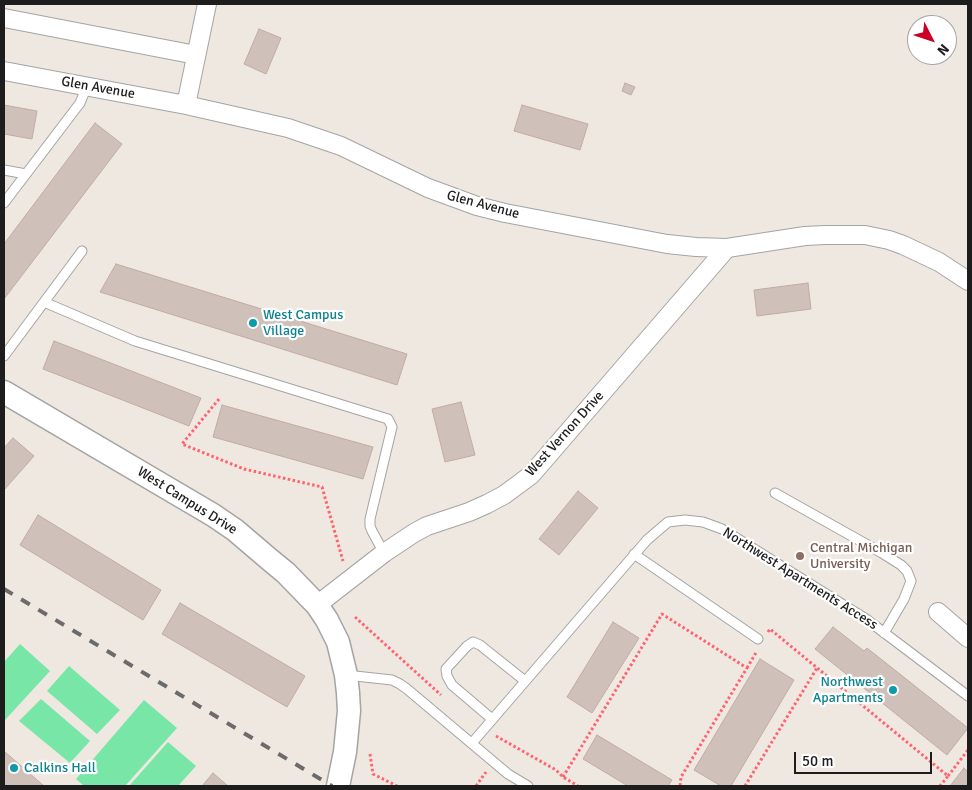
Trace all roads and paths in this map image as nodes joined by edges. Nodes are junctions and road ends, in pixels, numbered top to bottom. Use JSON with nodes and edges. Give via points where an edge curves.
{"nodes":[{"id":1,"x":207,"y":4,"type":"edge"},
{"id":2,"x":4,"y":18,"type":"edge"},
{"id":3,"x":196,"y":55,"type":"junction"},
{"id":4,"x":4,"y":71,"type":"edge"},
{"id":5,"x":88,"y":86,"type":"junction"},
{"id":6,"x":186,"y":105,"type":"junction"},
{"id":7,"x":4,"y":170,"type":"edge"},
{"id":8,"x":26,"y":174,"type":"junction"},
{"id":9,"x":4,"y":203,"type":"edge"},
{"id":10,"x":727,"y":248,"type":"junction"},
{"id":11,"x":82,"y":251,"type":"dead end"},
{"id":12,"x":968,"y":281,"type":"edge"},
{"id":13,"x":44,"y":302,"type":"junction"},
{"id":14,"x":4,"y":356,"type":"edge"},
{"id":15,"x":4,"y":392,"type":"edge"},
{"id":16,"x":219,"y":399,"type":"dead end"},
{"id":17,"x":775,"y":493,"type":"dead end"},
{"id":18,"x":384,"y":553,"type":"junction"},
{"id":19,"x":634,"y":554,"type":"junction"},
{"id":20,"x":343,"y":561,"type":"dead end"},
{"id":21,"x":317,"y":605,"type":"junction"},
{"id":22,"x":938,"y":612,"type":"dead end"},
{"id":23,"x":355,"y":617,"type":"dead end"},
{"id":24,"x":884,"y":633,"type":"junction"},
{"id":25,"x":968,"y":638,"type":"edge"},
{"id":26,"x":761,"y":640,"type":"junction"},
{"id":27,"x":748,"y":668,"type":"junction"},
{"id":28,"x":817,"y":668,"type":"junction"},
{"id":29,"x":346,"y":675,"type":"junction"},
{"id":30,"x":525,"y":681,"type":"junction"},
{"id":31,"x":968,"y":696,"type":"edge"},
{"id":32,"x":446,"y":699,"type":"dead end"},
{"id":33,"x":492,"y":719,"type":"junction"},
{"id":34,"x":484,"y":729,"type":"junction"},
{"id":35,"x":472,"y":743,"type":"junction"},
{"id":36,"x":968,"y":750,"type":"edge"},
{"id":37,"x":370,"y":754,"type":"dead end"},
{"id":38,"x":948,"y":776,"type":"junction"},
{"id":39,"x":563,"y":777,"type":"junction"},
{"id":40,"x":338,"y":786,"type":"edge"},
{"id":41,"x":397,"y":786,"type":"edge"},
{"id":42,"x":528,"y":786,"type":"edge"},
{"id":43,"x":578,"y":786,"type":"edge"},
{"id":44,"x":681,"y":786,"type":"edge"},
{"id":45,"x":745,"y":786,"type":"edge"},
{"id":46,"x":940,"y":786,"type":"edge"}],
"edges":[{"from":1,"to":3,"type":"street"},
{"from":2,"to":3,"type":"street"},
{"from":3,"to":6,"type":"street"},
{"from":4,"to":5,"type":"street","name":"Glen Avenue"},
{"from":5,"to":6,"type":"street","name":"Glen Avenue"},
{"from":5,"to":8,"type":"lane","via":[[80,103]]},
{"from":6,"to":10,"type":"street","name":"Glen Avenue","via":[[317,137],[428,188],[477,206],[668,244]]},
{"from":7,"to":8,"type":"lane"},
{"from":8,"to":9,"type":"lane"},
{"from":10,"to":12,"type":"street","name":"Glen Avenue","via":[[805,236],[865,235],[903,245],[939,262]]},
{"from":10,"to":18,"type":"street","name":"West Vernon Drive","via":[[531,475],[504,495],[469,512],[427,526]]},
{"from":11,"to":13,"type":"lane"},
{"from":13,"to":14,"type":"lane"},
{"from":13,"to":18,"type":"lane","via":[[135,340],[388,419],[392,427],[370,519],[372,531]]},
{"from":15,"to":21,"type":"street","name":"West Campus Drive","via":[[213,515],[270,558]]},
{"from":16,"to":20,"type":"path","via":[[182,444],[244,469],[322,487]]},
{"from":17,"to":24,"type":"lane","via":[[882,553],[907,572],[911,581]]},
{"from":18,"to":21,"type":"street","name":"West Vernon Drive"},
{"from":19,"to":24,"type":"lane","name":"Northwest Apartments Access","via":[[668,522],[703,522],[722,529]]},
{"from":19,"to":26,"type":"lane"},
{"from":19,"to":30,"type":"lane","name":"Northwest Apartments Access"},
{"from":21,"to":29,"type":"street","name":"West Campus Drive","via":[[338,642]]},
{"from":22,"to":25,"type":"street"},
{"from":23,"to":32,"type":"path"},
{"from":24,"to":31,"type":"lane","name":"Northwest Apartments Access"},
{"from":26,"to":27,"type":"path"},
{"from":26,"to":28,"type":"path","via":[[770,629]]},
{"from":27,"to":39,"type":"path","via":[[662,614]]},
{"from":27,"to":44,"type":"path","via":[[682,777]]},
{"from":28,"to":38,"type":"path"},
{"from":28,"to":45,"type":"path"},
{"from":29,"to":35,"type":"lane","via":[[392,680],[400,684]]},
{"from":29,"to":40,"type":"street","name":"West Campus Drive","via":[[349,711],[344,763]]},
{"from":30,"to":33,"type":"lane","name":"Northwest Apartments Access"},
{"from":30,"to":33,"type":"lane","via":[[473,642],[446,669],[452,685]]},
{"from":33,"to":34,"type":"lane","name":"Northwest Apartments Access"},
{"from":34,"to":35,"type":"lane","name":"Northwest Apartments Access"},
{"from":34,"to":39,"type":"path"},
{"from":35,"to":42,"type":"lane","via":[[508,774]]},
{"from":36,"to":38,"type":"path"},
{"from":37,"to":41,"type":"path","via":[[373,774]]},
{"from":38,"to":46,"type":"path"},
{"from":39,"to":43,"type":"path"}]}
